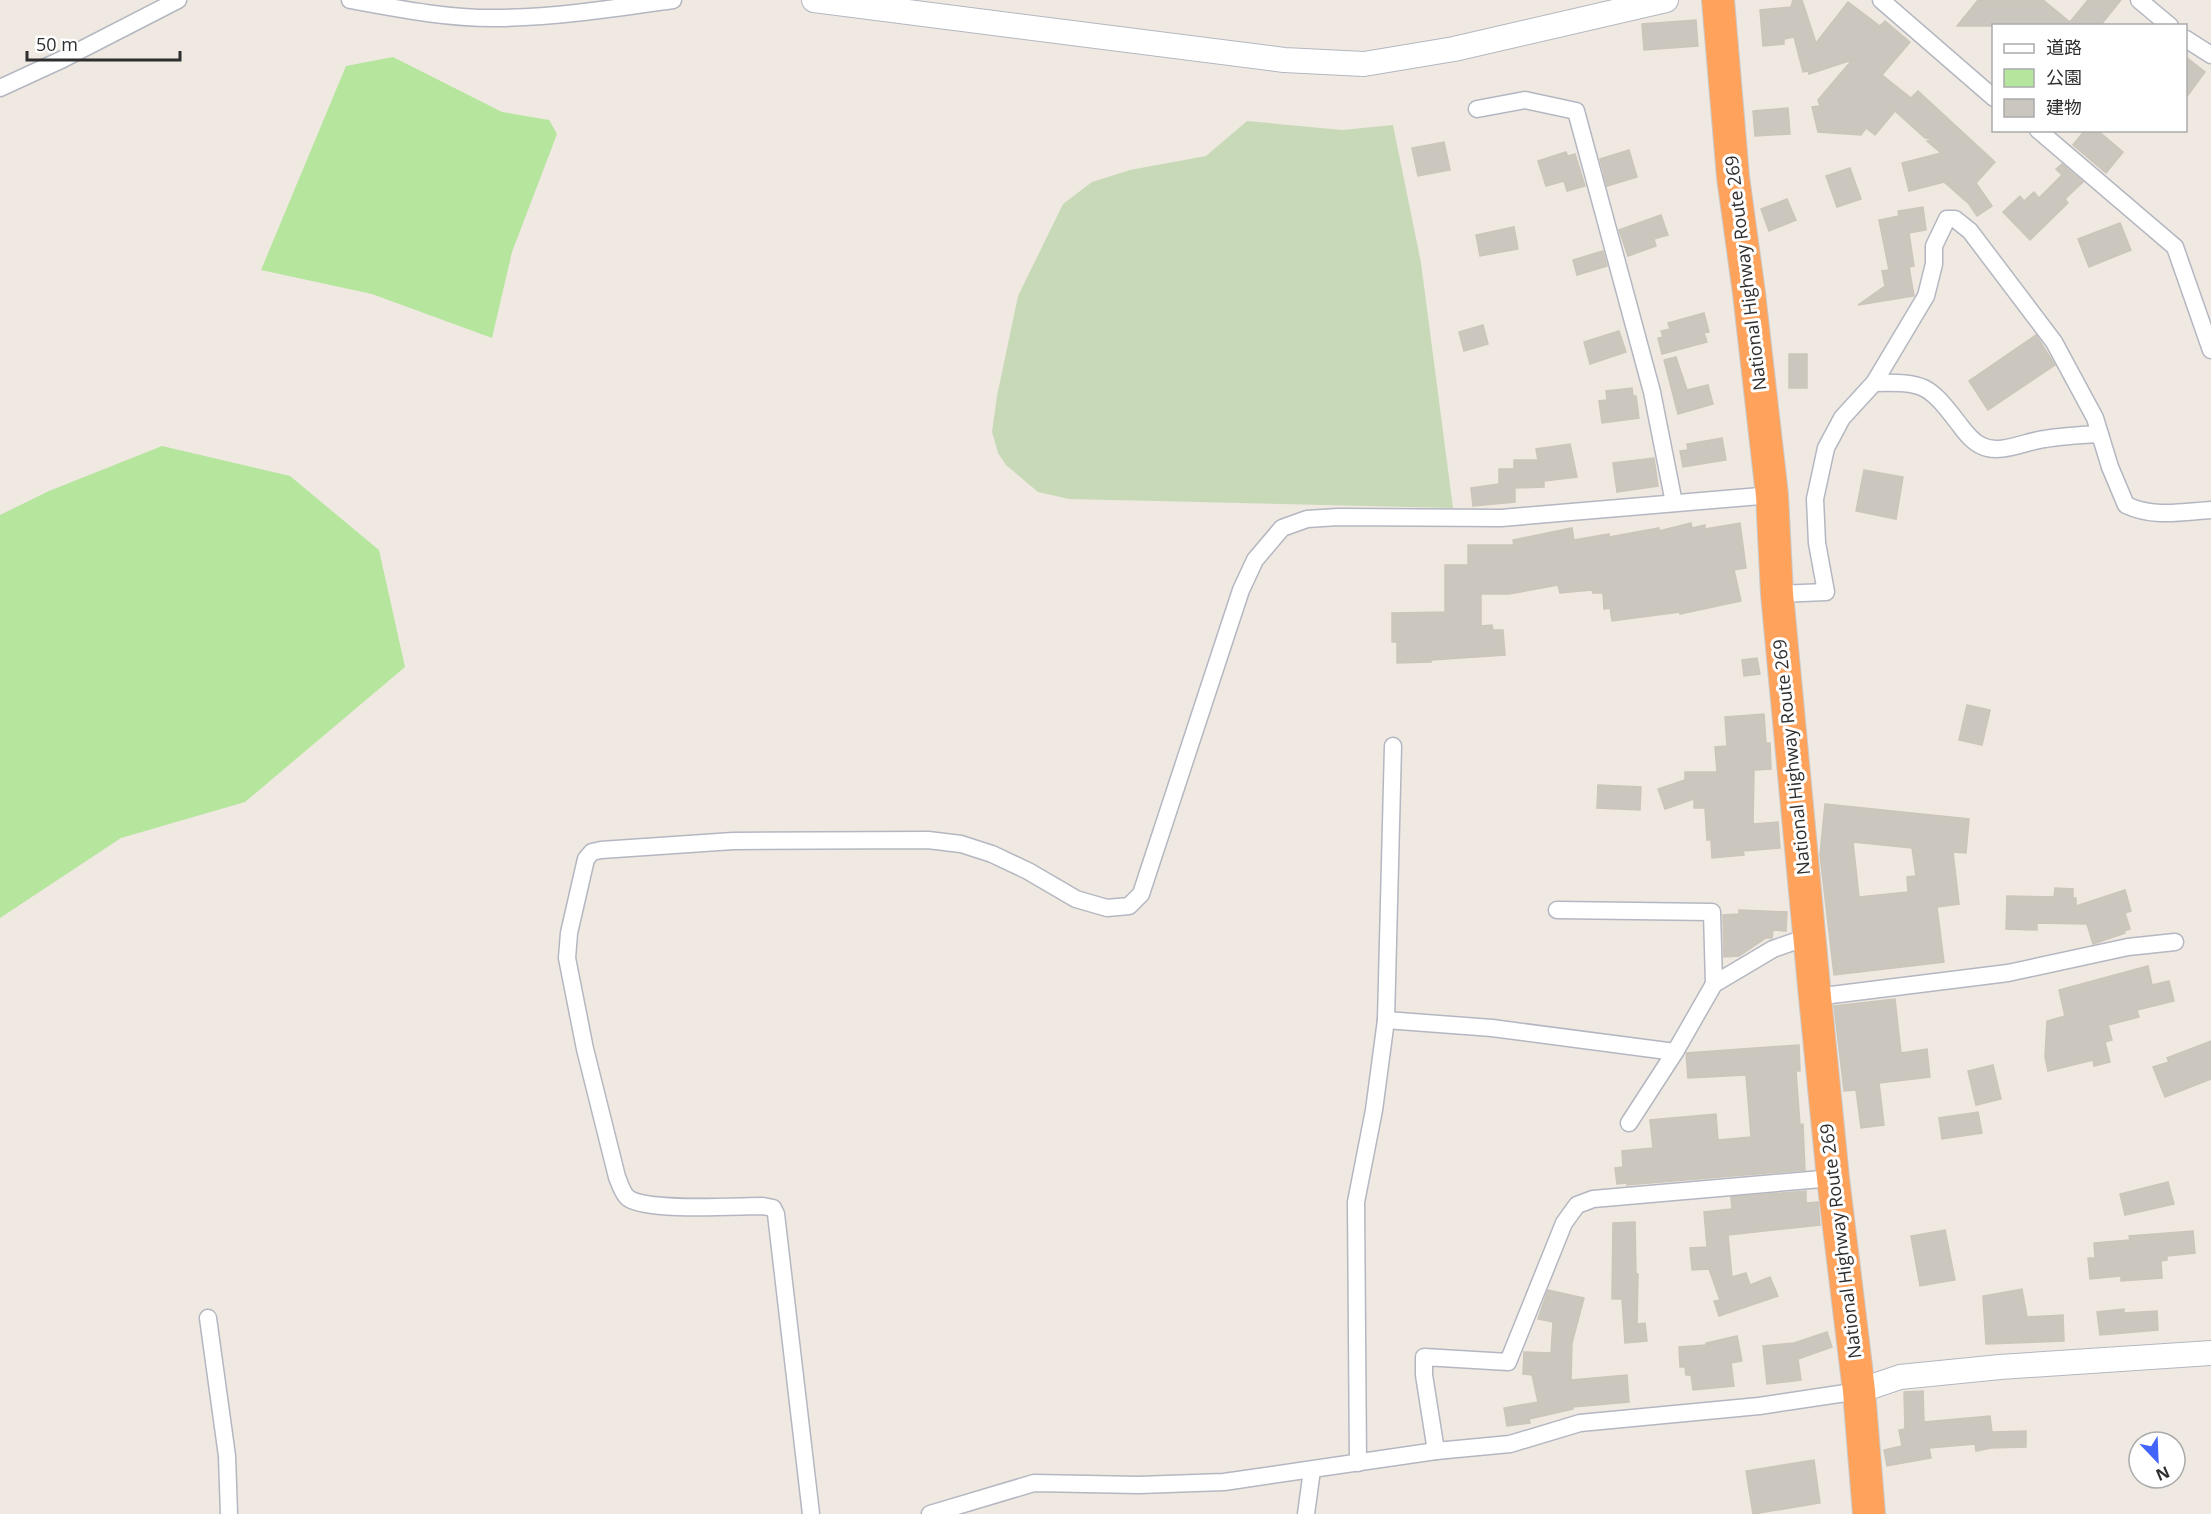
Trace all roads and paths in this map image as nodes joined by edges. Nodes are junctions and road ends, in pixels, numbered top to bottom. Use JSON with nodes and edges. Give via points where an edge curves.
{"nodes":[{"id":1,"x":178,"y":0,"type":"edge"},
{"id":2,"x":350,"y":0,"type":"edge"},
{"id":3,"x":673,"y":0,"type":"edge"},
{"id":4,"x":814,"y":0,"type":"edge"},
{"id":5,"x":1666,"y":0,"type":"edge"},
{"id":6,"x":1718,"y":0,"type":"edge"},
{"id":7,"x":1881,"y":0,"type":"edge"},
{"id":8,"x":2139,"y":0,"type":"edge"},
{"id":9,"x":2168,"y":24,"type":"edge"},
{"id":10,"x":2187,"y":40,"type":"edge"},
{"id":11,"x":2211,"y":55,"type":"edge"},
{"id":12,"x":0,"y":88,"type":"edge"},
{"id":13,"x":1992,"y":96,"type":"edge"},
{"id":14,"x":1477,"y":109,"type":"dead end"},
{"id":15,"x":2040,"y":132,"type":"edge"},
{"id":16,"x":2211,"y":350,"type":"edge"},
{"id":17,"x":1874,"y":383,"type":"junction"},
{"id":18,"x":2100,"y":434,"type":"junction"},
{"id":19,"x":1772,"y":495,"type":"junction"},
{"id":20,"x":1674,"y":503,"type":"junction"},
{"id":21,"x":2211,"y":510,"type":"edge"},
{"id":22,"x":1776,"y":594,"type":"junction"},
{"id":23,"x":1393,"y":747,"type":"dead end"},
{"id":24,"x":1557,"y":910,"type":"dead end"},
{"id":25,"x":1810,"y":936,"type":"junction"},
{"id":26,"x":2175,"y":942,"type":"dead end"},
{"id":27,"x":1714,"y":984,"type":"junction"},
{"id":28,"x":1815,"y":997,"type":"junction"},
{"id":29,"x":1386,"y":1020,"type":"junction"},
{"id":30,"x":1675,"y":1052,"type":"junction"},
{"id":31,"x":1629,"y":1123,"type":"dead end"},
{"id":32,"x":1833,"y":1178,"type":"junction"},
{"id":33,"x":208,"y":1318,"type":"dead end"},
{"id":34,"x":2211,"y":1353,"type":"edge"},
{"id":35,"x":1859,"y":1391,"type":"junction"},
{"id":36,"x":1436,"y":1451,"type":"junction"},
{"id":37,"x":1358,"y":1463,"type":"junction"},
{"id":38,"x":1312,"y":1470,"type":"junction"},
{"id":39,"x":229,"y":1514,"type":"edge"},
{"id":40,"x":811,"y":1514,"type":"edge"},
{"id":41,"x":930,"y":1514,"type":"edge"},
{"id":42,"x":1306,"y":1514,"type":"edge"},
{"id":43,"x":1869,"y":1514,"type":"edge"}],
"edges":[{"from":1,"to":12,"type":"street"},
{"from":2,"to":3,"type":"street","via":[[427,13],[499,18]]},
{"from":4,"to":5,"type":"street","via":[[1284,60],[1364,64],[1454,49]]},
{"from":6,"to":19,"type":"highway","name":"National Highway Route 269","via":[[1733,177]]},
{"from":7,"to":13,"type":"street"},
{"from":8,"to":9,"type":"street"},
{"from":10,"to":11,"type":"street"},
{"from":14,"to":20,"type":"street","via":[[1524,100],[1576,111],[1652,392]]},
{"from":15,"to":16,"type":"street","via":[[2175,247]]},
{"from":17,"to":18,"type":"street","via":[[1904,382],[1937,395],[1982,447],[2006,448],[2043,439]]},
{"from":17,"to":18,"type":"street","via":[[1926,296],[1934,246],[1947,219],[1955,219],[1970,231],[2054,342]]},
{"from":17,"to":22,"type":"street","via":[[1842,418],[1826,448],[1815,500],[1817,543],[1826,592]]},
{"from":18,"to":21,"type":"street","via":[[2126,505],[2142,512]]},
{"from":19,"to":20,"type":"street"},
{"from":19,"to":22,"type":"highway","name":"National Highway Route 269"},
{"from":20,"to":40,"type":"street","via":[[1500,518],[1338,517],[1307,519],[1282,528],[1255,560],[1241,590],[1141,894],[1128,906],[1107,908],[1076,899],[992,854],[961,844],[928,840],[733,841],[601,849],[586,859],[568,933],[567,958],[617,1177],[630,1199],[651,1206],[763,1206],[772,1208],[776,1214]]},
{"from":22,"to":25,"type":"highway","name":"National Highway Route 269"},
{"from":23,"to":29,"type":"street"},
{"from":24,"to":27,"type":"street","via":[[1712,912]]},
{"from":25,"to":27,"type":"street","via":[[1773,949]]},
{"from":25,"to":28,"type":"highway","name":"National Highway Route 269"},
{"from":26,"to":28,"type":"street","via":[[2127,947],[2008,973]]},
{"from":27,"to":30,"type":"street"},
{"from":28,"to":32,"type":"highway","name":"National Highway Route 269"},
{"from":29,"to":30,"type":"street","via":[[1491,1028]]},
{"from":29,"to":37,"type":"street","via":[[1356,1202]]},
{"from":30,"to":31,"type":"street"},
{"from":32,"to":35,"type":"highway","name":"National Highway Route 269"},
{"from":32,"to":36,"type":"street","via":[[1593,1199],[1578,1205],[1564,1223],[1508,1362],[1424,1357]]},
{"from":33,"to":39,"type":"street","via":[[228,1456]]},
{"from":34,"to":35,"type":"street","via":[[1900,1377]]},
{"from":35,"to":36,"type":"street","via":[[1759,1406],[1580,1423],[1510,1444]]},
{"from":35,"to":43,"type":"highway","name":"National Highway Route 269"},
{"from":36,"to":37,"type":"street"},
{"from":37,"to":38,"type":"street"},
{"from":38,"to":41,"type":"street","via":[[1224,1482],[1034,1483]]},
{"from":38,"to":42,"type":"street"}]}
